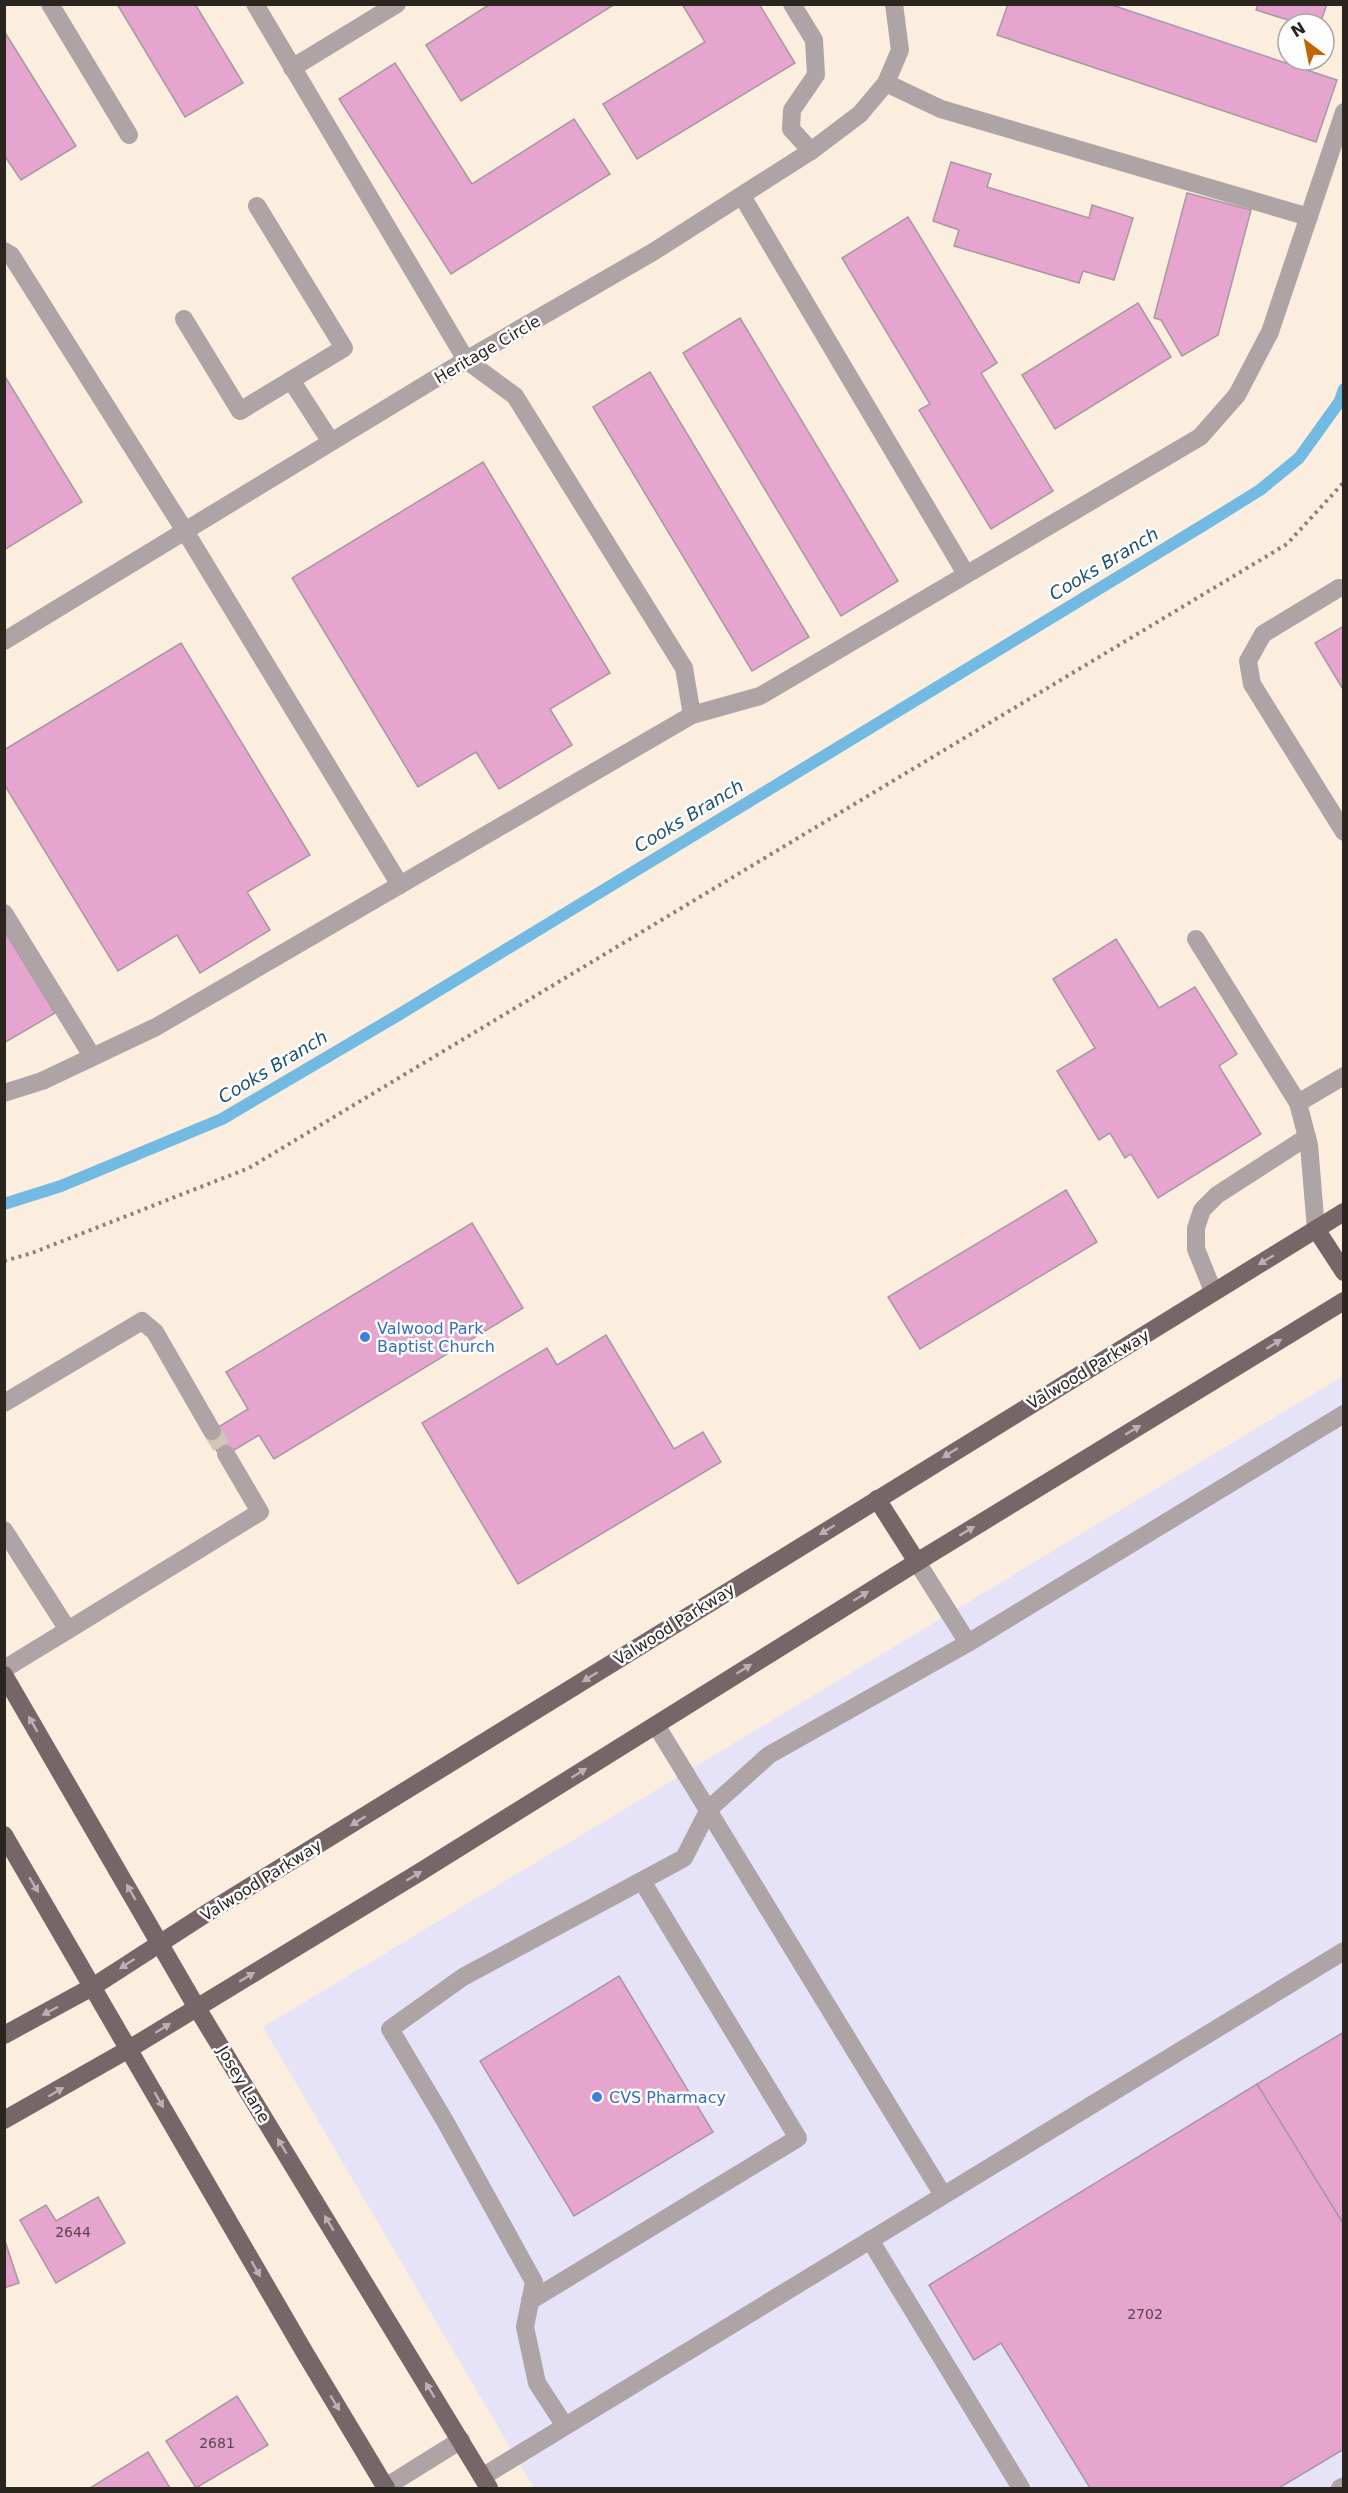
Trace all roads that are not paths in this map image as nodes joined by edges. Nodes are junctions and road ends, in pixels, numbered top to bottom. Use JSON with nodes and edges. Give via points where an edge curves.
{"nodes":[{"id":1,"x":50,"y":4,"type":"edge"},
{"id":2,"x":255,"y":4,"type":"edge"},
{"id":3,"x":397,"y":4,"type":"edge"},
{"id":4,"x":792,"y":4,"type":"edge"},
{"id":5,"x":894,"y":4,"type":"edge"},
{"id":6,"x":292,"y":68,"type":"junction"},
{"id":7,"x":886,"y":83,"type":"junction"},
{"id":8,"x":1344,"y":112,"type":"edge"},
{"id":9,"x":129,"y":135,"type":"dead end"},
{"id":10,"x":811,"y":151,"type":"junction"},
{"id":11,"x":742,"y":196,"type":"junction"},
{"id":12,"x":257,"y":206,"type":"dead end"},
{"id":13,"x":1309,"y":217,"type":"junction"},
{"id":14,"x":4,"y":251,"type":"edge"},
{"id":15,"x":184,"y":319,"type":"dead end"},
{"id":16,"x":466,"y":360,"type":"junction"},
{"id":17,"x":291,"y":380,"type":"junction"},
{"id":18,"x":331,"y":442,"type":"junction"},
{"id":19,"x":185,"y":531,"type":"junction"},
{"id":20,"x":966,"y":574,"type":"junction"},
{"id":21,"x":1339,"y":588,"type":"dead end"},
{"id":22,"x":4,"y":641,"type":"edge"},
{"id":23,"x":692,"y":715,"type":"junction"},
{"id":24,"x":1344,"y":832,"type":"edge"},
{"id":25,"x":400,"y":885,"type":"junction"},
{"id":26,"x":4,"y":913,"type":"edge"},
{"id":27,"x":1196,"y":939,"type":"dead end"},
{"id":28,"x":92,"y":1056,"type":"junction"},
{"id":29,"x":1344,"y":1076,"type":"edge"},
{"id":30,"x":4,"y":1092,"type":"edge"},
{"id":31,"x":1299,"y":1103,"type":"junction"},
{"id":32,"x":1307,"y":1137,"type":"junction"},
{"id":33,"x":1344,"y":1212,"type":"edge"},
{"id":34,"x":1316,"y":1229,"type":"junction"},
{"id":35,"x":1344,"y":1272,"type":"edge"},
{"id":36,"x":1213,"y":1292,"type":"junction"},
{"id":37,"x":1344,"y":1301,"type":"edge"},
{"id":38,"x":4,"y":1403,"type":"edge"},
{"id":39,"x":1344,"y":1414,"type":"edge"},
{"id":40,"x":212,"y":1431,"type":"tunnel mouth"},
{"id":41,"x":226,"y":1454,"type":"tunnel mouth"},
{"id":42,"x":877,"y":1499,"type":"junction"},
{"id":43,"x":4,"y":1530,"type":"edge"},
{"id":44,"x":917,"y":1562,"type":"junction"},
{"id":45,"x":68,"y":1630,"type":"junction"},
{"id":46,"x":968,"y":1643,"type":"junction"},
{"id":47,"x":4,"y":1669,"type":"edge"},
{"id":48,"x":4,"y":1675,"type":"edge"},
{"id":49,"x":656,"y":1725,"type":"junction"},
{"id":50,"x":709,"y":1809,"type":"junction"},
{"id":51,"x":4,"y":1835,"type":"edge"},
{"id":52,"x":642,"y":1881,"type":"junction"},
{"id":53,"x":160,"y":1943,"type":"junction"},
{"id":54,"x":1344,"y":1951,"type":"edge"},
{"id":55,"x":94,"y":1986,"type":"junction"},
{"id":56,"x":197,"y":2008,"type":"junction"},
{"id":57,"x":4,"y":2036,"type":"edge"},
{"id":58,"x":129,"y":2049,"type":"junction"},
{"id":59,"x":4,"y":2120,"type":"edge"},
{"id":60,"x":944,"y":2195,"type":"junction"},
{"id":61,"x":870,"y":2240,"type":"junction"},
{"id":62,"x":530,"y":2301,"type":"junction"},
{"id":63,"x":566,"y":2426,"type":"junction"},
{"id":64,"x":461,"y":2440,"type":"junction"},
{"id":65,"x":486,"y":2483,"type":"edge"},
{"id":66,"x":1344,"y":2486,"type":"edge"},
{"id":67,"x":385,"y":2488,"type":"edge"},
{"id":68,"x":1021,"y":2488,"type":"edge"},
{"id":69,"x":1340,"y":2488,"type":"edge"}],
"edges":[{"from":1,"to":9,"type":"street"},
{"from":2,"to":6,"type":"street"},
{"from":3,"to":6,"type":"street"},
{"from":4,"to":10,"type":"street","via":[[814,40],[816,75],[792,110],[791,129]]},
{"from":5,"to":7,"type":"street","name":"Heritage Circle","via":[[900,50]]},
{"from":6,"to":16,"type":"street"},
{"from":7,"to":10,"type":"street","name":"Heritage Circle","via":[[860,114]]},
{"from":7,"to":13,"type":"street","via":[[941,109]]},
{"from":8,"to":13,"type":"street"},
{"from":10,"to":11,"type":"street","name":"Heritage Circle"},
{"from":11,"to":16,"type":"street","name":"Heritage Circle"},
{"from":11,"to":20,"type":"street"},
{"from":12,"to":17,"type":"street","via":[[344,348]]},
{"from":13,"to":20,"type":"street","via":[[1270,332],[1237,395],[1200,437]]},
{"from":14,"to":19,"type":"street","via":[[11,255]]},
{"from":15,"to":17,"type":"street","via":[[240,411]]},
{"from":16,"to":18,"type":"street","name":"Heritage Circle"},
{"from":16,"to":23,"type":"street","via":[[515,396],[684,668]]},
{"from":17,"to":18,"type":"street"},
{"from":18,"to":19,"type":"street","name":"Heritage Circle"},
{"from":19,"to":22,"type":"street","name":"Heritage Circle"},
{"from":19,"to":25,"type":"street"},
{"from":20,"to":23,"type":"street","via":[[760,696]]},
{"from":21,"to":24,"type":"street","via":[[1263,634],[1248,661],[1252,684]]},
{"from":23,"to":25,"type":"street"},
{"from":25,"to":28,"type":"street","via":[[156,1027]]},
{"from":26,"to":28,"type":"street"},
{"from":27,"to":31,"type":"street"},
{"from":28,"to":30,"type":"street","via":[[42,1081]]},
{"from":29,"to":31,"type":"street"},
{"from":31,"to":32,"type":"street"},
{"from":32,"to":34,"type":"street"},
{"from":32,"to":36,"type":"street","via":[[1217,1195],[1202,1210],[1196,1228],[1196,1249]]},
{"from":33,"to":34,"type":"main road","name":"Valwood Parkway"},
{"from":34,"to":35,"type":"main road"},
{"from":34,"to":36,"type":"main road","name":"Valwood Parkway","one_way":true},
{"from":36,"to":42,"type":"main road","name":"Valwood Parkway","one_way":true},
{"from":44,"to":37,"type":"main road","one_way":true},
{"from":38,"to":40,"type":"street","via":[[142,1321],[155,1332]]},
{"from":39,"to":46,"type":"street"},
{"from":41,"to":45,"type":"street","via":[[260,1512]]},
{"from":42,"to":44,"type":"main road"},
{"from":42,"to":53,"type":"main road","name":"Valwood Parkway","one_way":true},
{"from":43,"to":45,"type":"street"},
{"from":44,"to":46,"type":"street"},
{"from":49,"to":44,"type":"main road","one_way":true},
{"from":45,"to":47,"type":"street"},
{"from":46,"to":50,"type":"street","via":[[770,1755]]},
{"from":53,"to":48,"type":"main road","name":"Josey Lane","one_way":true},
{"from":49,"to":50,"type":"street"},
{"from":56,"to":49,"type":"main road","one_way":true},
{"from":50,"to":52,"type":"street","via":[[684,1858]]},
{"from":50,"to":60,"type":"street"},
{"from":51,"to":55,"type":"main road","one_way":true},
{"from":52,"to":62,"type":"street","via":[[463,1977],[390,2029],[534,2282]]},
{"from":52,"to":62,"type":"street","via":[[798,2138]]},
{"from":53,"to":55,"type":"main road","name":"Valwood Parkway","one_way":true},
{"from":53,"to":56,"type":"main road","name":"Josey Lane"},
{"from":54,"to":60,"type":"street"},
{"from":55,"to":57,"type":"main road","name":"Valwood Parkway","one_way":true},
{"from":55,"to":58,"type":"main road"},
{"from":58,"to":56,"type":"main road","one_way":true},
{"from":64,"to":56,"type":"main road","name":"Josey Lane","one_way":true},
{"from":59,"to":58,"type":"main road","one_way":true},
{"from":58,"to":67,"type":"main road","one_way":true},
{"from":60,"to":61,"type":"street"},
{"from":61,"to":63,"type":"street"},
{"from":61,"to":68,"type":"street"},
{"from":62,"to":63,"type":"street","via":[[525,2327],[537,2383]]},
{"from":63,"to":65,"type":"street"},
{"from":64,"to":65,"type":"main road","name":"Josey Lane"},
{"from":64,"to":67,"type":"street"},
{"from":66,"to":69,"type":"street"}]}
